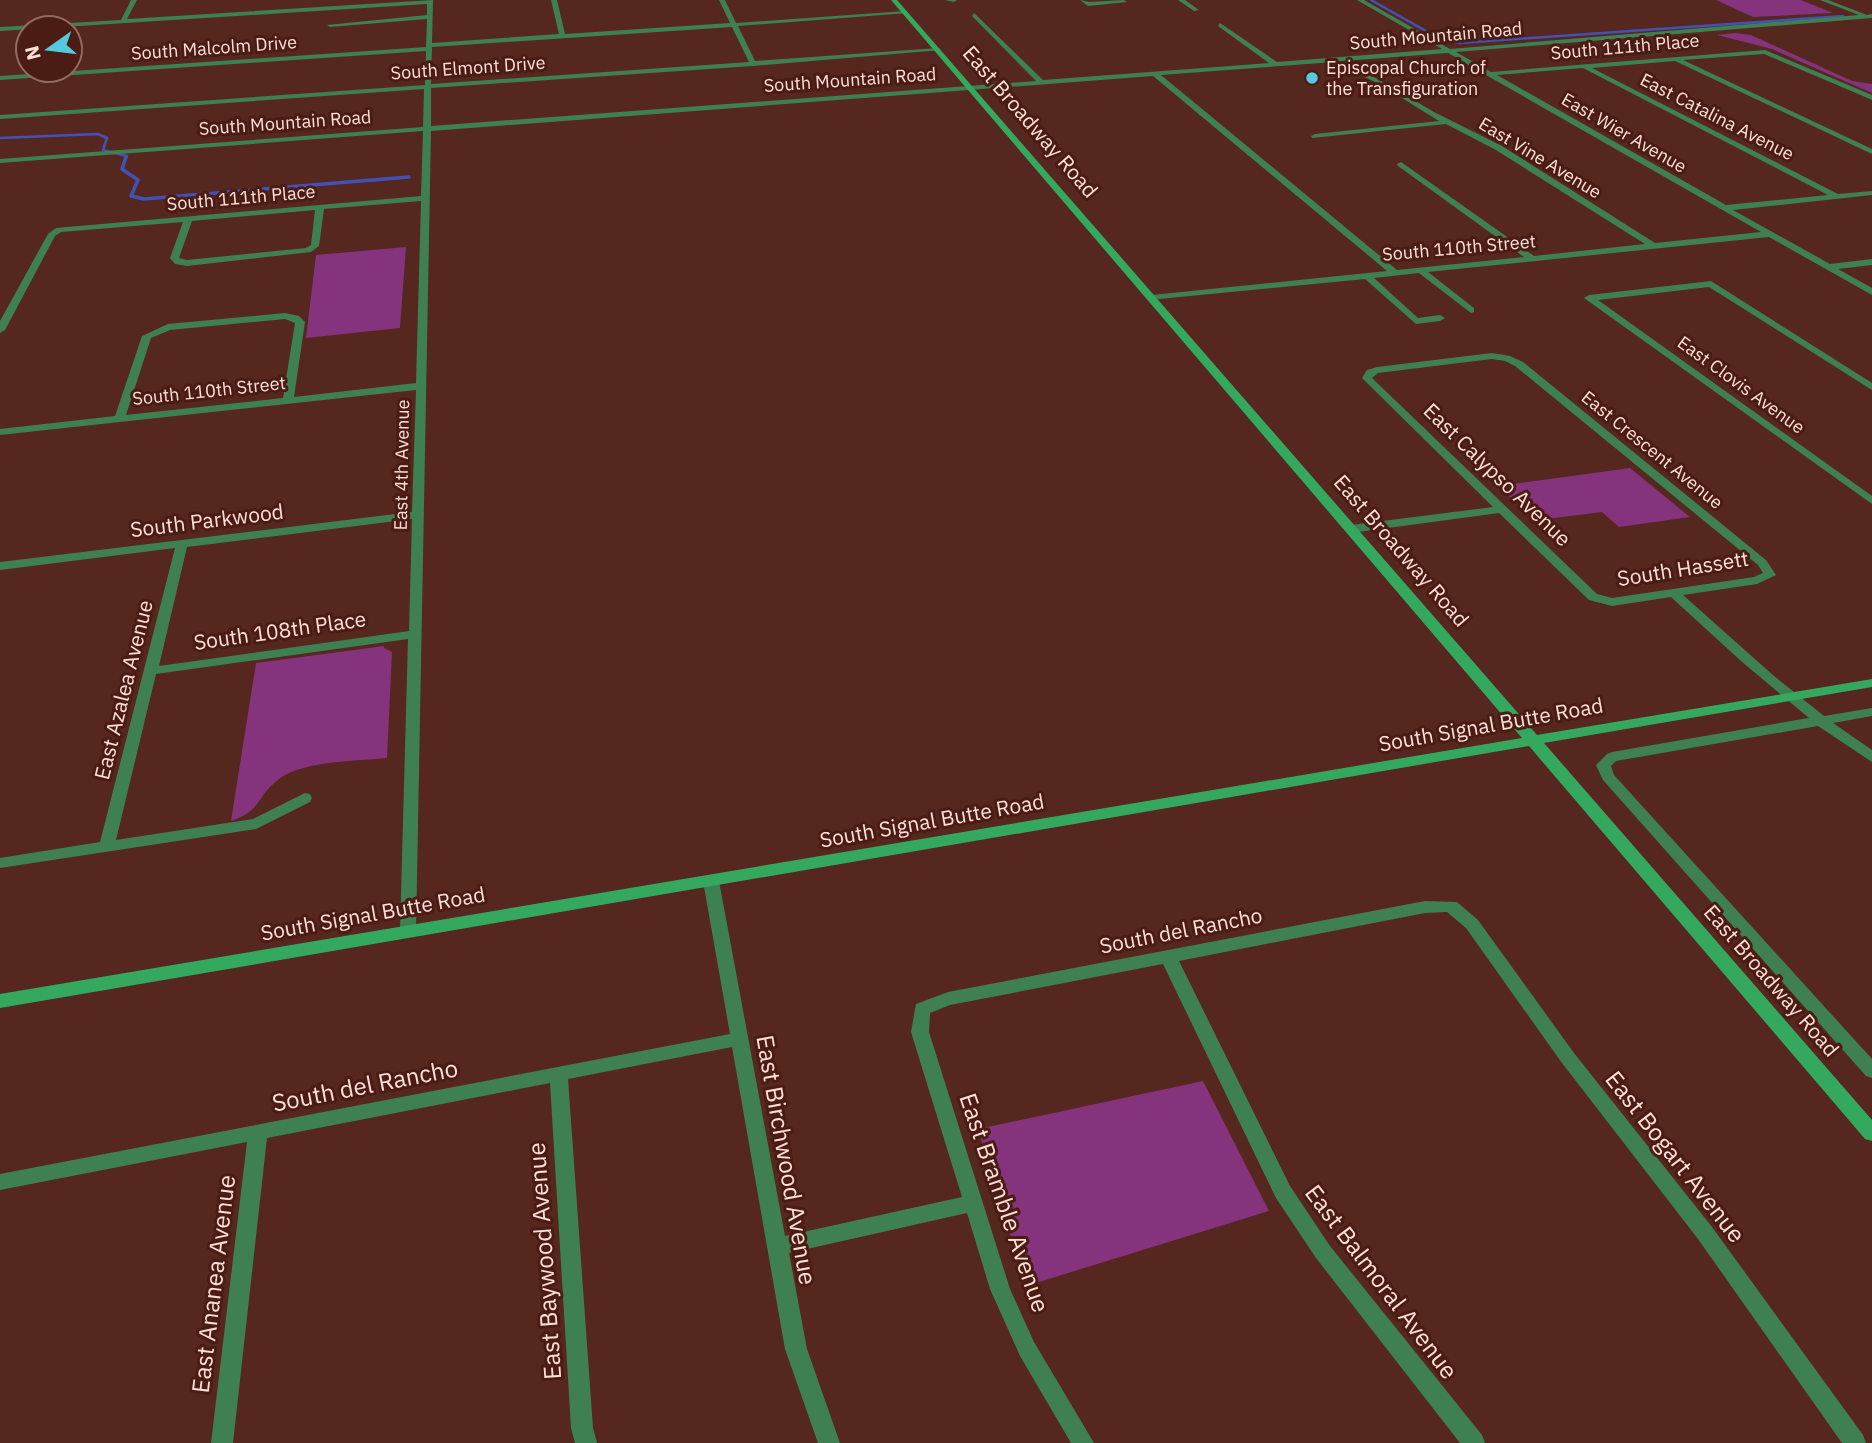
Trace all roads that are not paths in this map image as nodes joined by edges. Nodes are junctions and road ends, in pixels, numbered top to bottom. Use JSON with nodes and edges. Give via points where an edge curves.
{"nodes":[{"id":1,"x":134,"y":0,"type":"edge"},
{"id":2,"x":554,"y":0,"type":"edge"},
{"id":3,"x":722,"y":0,"type":"edge"},
{"id":4,"x":894,"y":0,"type":"edge"},
{"id":5,"x":948,"y":0,"type":"edge"},
{"id":6,"x":954,"y":0,"type":"edge"},
{"id":7,"x":1181,"y":0,"type":"edge"},
{"id":8,"x":1360,"y":0,"type":"edge"},
{"id":9,"x":1823,"y":0,"type":"edge"},
{"id":10,"x":430,"y":1,"type":"edge"},
{"id":11,"x":1085,"y":2,"type":"edge"},
{"id":12,"x":1124,"y":2,"type":"dead end"},
{"id":13,"x":1196,"y":10,"type":"dead end"},
{"id":14,"x":905,"y":13,"type":"junction"},
{"id":15,"x":974,"y":15,"type":"dead end"},
{"id":16,"x":1871,"y":17,"type":"edge"},
{"id":17,"x":430,"y":18,"type":"junction"},
{"id":18,"x":123,"y":21,"type":"junction"},
{"id":19,"x":735,"y":24,"type":"junction"},
{"id":20,"x":330,"y":25,"type":"dead end"},
{"id":21,"x":1220,"y":25,"type":"dead end"},
{"id":22,"x":0,"y":29,"type":"edge"},
{"id":23,"x":562,"y":36,"type":"junction"},
{"id":24,"x":430,"y":47,"type":"junction"},
{"id":25,"x":938,"y":50,"type":"junction"},
{"id":26,"x":1448,"y":51,"type":"junction"},
{"id":27,"x":1675,"y":59,"type":"junction"},
{"id":28,"x":1335,"y":60,"type":"junction"},
{"id":29,"x":753,"y":64,"type":"junction"},
{"id":30,"x":1275,"y":64,"type":"junction"},
{"id":31,"x":1584,"y":66,"type":"junction"},
{"id":32,"x":1154,"y":73,"type":"junction"},
{"id":33,"x":1488,"y":74,"type":"junction"},
{"id":34,"x":0,"y":78,"type":"edge"},
{"id":35,"x":1041,"y":82,"type":"junction"},
{"id":36,"x":429,"y":86,"type":"junction"},
{"id":37,"x":970,"y":87,"type":"junction"},
{"id":38,"x":1872,"y":98,"type":"edge"},
{"id":39,"x":0,"y":117,"type":"edge"},
{"id":40,"x":1447,"y":122,"type":"junction"},
{"id":41,"x":428,"y":128,"type":"junction"},
{"id":42,"x":1315,"y":136,"type":"dead end"},
{"id":43,"x":1872,"y":152,"type":"edge"},
{"id":44,"x":0,"y":161,"type":"edge"},
{"id":45,"x":1401,"y":164,"type":"dead end"},
{"id":46,"x":1872,"y":193,"type":"edge"},
{"id":47,"x":1836,"y":196,"type":"junction"},
{"id":48,"x":426,"y":198,"type":"junction"},
{"id":49,"x":320,"y":207,"type":"junction"},
{"id":50,"x":1724,"y":208,"type":"junction"},
{"id":51,"x":189,"y":218,"type":"junction"},
{"id":52,"x":1770,"y":234,"type":"junction"},
{"id":53,"x":1653,"y":246,"type":"junction"},
{"id":54,"x":1533,"y":259,"type":"junction"},
{"id":55,"x":1872,"y":262,"type":"edge"},
{"id":56,"x":1829,"y":267,"type":"junction"},
{"id":57,"x":1419,"y":269,"type":"junction"},
{"id":58,"x":1394,"y":272,"type":"junction"},
{"id":59,"x":1366,"y":275,"type":"junction"},
{"id":60,"x":1872,"y":292,"type":"edge"},
{"id":61,"x":1152,"y":299,"type":"junction"},
{"id":62,"x":1471,"y":310,"type":"dead end"},
{"id":63,"x":1440,"y":318,"type":"dead end"},
{"id":64,"x":0,"y":330,"type":"edge"},
{"id":65,"x":1368,"y":374,"type":"joint"},
{"id":66,"x":421,"y":386,"type":"junction"},
{"id":67,"x":1872,"y":387,"type":"edge"},
{"id":68,"x":288,"y":400,"type":"junction"},
{"id":69,"x":119,"y":419,"type":"junction"},
{"id":70,"x":0,"y":432,"type":"edge"},
{"id":71,"x":1872,"y":501,"type":"edge"},
{"id":72,"x":1501,"y":509,"type":"junction"},
{"id":73,"x":418,"y":515,"type":"junction"},
{"id":74,"x":1351,"y":528,"type":"junction"},
{"id":75,"x":182,"y":544,"type":"junction"},
{"id":76,"x":0,"y":566,"type":"edge"},
{"id":77,"x":1770,"y":575,"type":"joint"},
{"id":78,"x":1674,"y":593,"type":"junction"},
{"id":79,"x":1602,"y":601,"type":"joint"},
{"id":80,"x":415,"y":634,"type":"junction"},
{"id":81,"x":151,"y":671,"type":"junction"},
{"id":82,"x":1872,"y":683,"type":"edge"},
{"id":83,"x":1792,"y":697,"type":"junction"},
{"id":84,"x":1872,"y":712,"type":"edge"},
{"id":85,"x":1821,"y":721,"type":"junction"},
{"id":86,"x":1535,"y":741,"type":"junction"},
{"id":87,"x":1872,"y":757,"type":"edge"},
{"id":88,"x":305,"y":798,"type":"dead end"},
{"id":89,"x":107,"y":847,"type":"junction"},
{"id":90,"x":0,"y":863,"type":"edge"},
{"id":91,"x":711,"y":881,"type":"junction"},
{"id":92,"x":1451,"y":906,"type":"joint"},
{"id":93,"x":408,"y":931,"type":"junction"},
{"id":94,"x":1168,"y":956,"type":"junction"},
{"id":95,"x":0,"y":1001,"type":"edge"},
{"id":96,"x":922,"y":1009,"type":"joint"},
{"id":97,"x":740,"y":1039,"type":"junction"},
{"id":98,"x":1872,"y":1071,"type":"edge"},
{"id":99,"x":559,"y":1075,"type":"junction"},
{"id":100,"x":258,"y":1132,"type":"junction"},
{"id":101,"x":1872,"y":1133,"type":"edge"},
{"id":102,"x":0,"y":1182,"type":"edge"},
{"id":103,"x":973,"y":1203,"type":"junction"},
{"id":104,"x":777,"y":1247,"type":"junction"},
{"id":105,"x":222,"y":1443,"type":"edge"},
{"id":106,"x":586,"y":1443,"type":"edge"},
{"id":107,"x":829,"y":1443,"type":"edge"},
{"id":108,"x":1083,"y":1443,"type":"edge"},
{"id":109,"x":1474,"y":1443,"type":"edge"},
{"id":110,"x":1855,"y":1443,"type":"edge"}],
"edges":[{"from":1,"to":18,"type":"street"},
{"from":2,"to":23,"type":"street"},
{"from":3,"to":19,"type":"street"},
{"from":4,"to":14,"type":"main road","name":"East Broadway Road"},
{"from":5,"to":6,"type":"street"},
{"from":7,"to":13,"type":"street"},
{"from":8,"to":26,"type":"street","name":"East Wier Avenue"},
{"from":9,"to":16,"type":"street"},
{"from":10,"to":17,"type":"street","name":"East 4th Avenue"},
{"from":10,"to":18,"type":"street"},
{"from":11,"to":12,"type":"street"},
{"from":14,"to":19,"type":"street","name":"South Malcolm Drive"},
{"from":14,"to":25,"type":"main road","name":"East Broadway Road"},
{"from":15,"to":35,"type":"street"},
{"from":16,"to":26,"type":"street","name":"South Mountain Road"},
{"from":17,"to":20,"type":"street"},
{"from":17,"to":24,"type":"street","name":"East 4th Avenue"},
{"from":18,"to":22,"type":"street"},
{"from":19,"to":23,"type":"street","name":"South Malcolm Drive"},
{"from":19,"to":29,"type":"street"},
{"from":21,"to":30,"type":"street"},
{"from":23,"to":24,"type":"street","name":"South Malcolm Drive"},
{"from":24,"to":34,"type":"street","name":"South Malcolm Drive"},
{"from":24,"to":36,"type":"street","name":"East 4th Avenue"},
{"from":25,"to":29,"type":"street","name":"South Elmont Drive"},
{"from":25,"to":37,"type":"main road","name":"East Broadway Road"},
{"from":26,"to":28,"type":"street","name":"South Mountain Road"},
{"from":26,"to":33,"type":"street","name":"East Wier Avenue"},
{"from":27,"to":31,"type":"street","name":"South 111th Place"},
{"from":27,"to":38,"type":"street","name":"South 111th Place","via":[[1765,51]]},
{"from":27,"to":43,"type":"street"},
{"from":28,"to":30,"type":"street","name":"South Mountain Road"},
{"from":28,"to":40,"type":"street","name":"East Vine Avenue"},
{"from":29,"to":36,"type":"street","name":"South Elmont Drive"},
{"from":30,"to":32,"type":"street","name":"South Mountain Road"},
{"from":31,"to":33,"type":"street","name":"South 111th Place"},
{"from":31,"to":47,"type":"street","name":"East Catalina Avenue"},
{"from":32,"to":35,"type":"street","name":"South Mountain Road"},
{"from":32,"to":58,"type":"street"},
{"from":33,"to":50,"type":"street","name":"East Wier Avenue"},
{"from":35,"to":37,"type":"street","name":"South Mountain Road"},
{"from":36,"to":39,"type":"street","name":"South Elmont Drive"},
{"from":36,"to":41,"type":"street","name":"East 4th Avenue"},
{"from":37,"to":41,"type":"street","name":"South Mountain Road"},
{"from":37,"to":61,"type":"main road","name":"East Broadway Road"},
{"from":40,"to":42,"type":"street"},
{"from":40,"to":53,"type":"street","name":"East Vine Avenue","via":[[1500,148]]},
{"from":41,"to":44,"type":"street","name":"South Mountain Road"},
{"from":41,"to":48,"type":"street","name":"East 4th Avenue"},
{"from":45,"to":54,"type":"street"},
{"from":46,"to":47,"type":"street"},
{"from":47,"to":50,"type":"street"},
{"from":48,"to":49,"type":"street","name":"South 111th Place"},
{"from":48,"to":66,"type":"street","name":"East 4th Avenue"},
{"from":49,"to":51,"type":"street","name":"South 111th Place"},
{"from":49,"to":51,"type":"street","via":[[315,246],[308,250],[178,262],[174,258]]},
{"from":50,"to":52,"type":"street","name":"East Wier Avenue"},
{"from":51,"to":64,"type":"street","name":"South 111th Place","via":[[52,233]]},
{"from":52,"to":53,"type":"street","name":"South 110th Street"},
{"from":52,"to":56,"type":"street","name":"East Wier Avenue"},
{"from":53,"to":54,"type":"street","name":"South 110th Street"},
{"from":54,"to":57,"type":"street","name":"South 110th Street"},
{"from":55,"to":56,"type":"street"},
{"from":56,"to":60,"type":"street","name":"East Wier Avenue"},
{"from":57,"to":58,"type":"street","name":"South 110th Street"},
{"from":57,"to":62,"type":"street"},
{"from":58,"to":59,"type":"street","name":"South 110th Street"},
{"from":59,"to":61,"type":"street","name":"South 110th Street"},
{"from":59,"to":63,"type":"street","via":[[1416,321]]},
{"from":61,"to":74,"type":"main road","name":"East Broadway Road"},
{"from":65,"to":72,"type":"street","name":"East Calypso Avenue"},
{"from":65,"to":77,"type":"street","name":"East Crescent Avenue","via":[[1492,356],[1519,363]]},
{"from":66,"to":68,"type":"street","name":"South 110th Street"},
{"from":66,"to":73,"type":"street","name":"East 4th Avenue"},
{"from":67,"to":71,"type":"street","name":"East Clovis Avenue","via":[[1711,284],[1589,298]]},
{"from":68,"to":69,"type":"street","name":"South 110th Street"},
{"from":68,"to":69,"type":"street","via":[[300,322],[296,318],[168,327],[147,336]]},
{"from":69,"to":70,"type":"street","name":"South 110th Street"},
{"from":72,"to":74,"type":"street"},
{"from":72,"to":79,"type":"street","name":"East Calypso Avenue","via":[[1585,591]]},
{"from":73,"to":75,"type":"street","name":"South Parkwood"},
{"from":73,"to":80,"type":"street","name":"East 4th Avenue"},
{"from":74,"to":86,"type":"main road","name":"East Broadway Road"},
{"from":75,"to":76,"type":"street","name":"South Parkwood"},
{"from":75,"to":81,"type":"street","name":"East Azalea Avenue"},
{"from":77,"to":78,"type":"street","name":"South Hassett"},
{"from":78,"to":79,"type":"street","name":"South Hassett"},
{"from":78,"to":83,"type":"street"},
{"from":80,"to":81,"type":"street","name":"South 108th Place"},
{"from":80,"to":93,"type":"street","name":"East 4th Avenue"},
{"from":81,"to":89,"type":"street","name":"East Azalea Avenue"},
{"from":82,"to":83,"type":"main road","name":"South Signal Butte Road"},
{"from":83,"to":85,"type":"street"},
{"from":83,"to":86,"type":"main road","name":"South Signal Butte Road"},
{"from":84,"to":85,"type":"street"},
{"from":85,"to":87,"type":"street"},
{"from":85,"to":98,"type":"street","name":"East Broadway Road","via":[[1612,757],[1603,765],[1608,777]]},
{"from":86,"to":91,"type":"main road","name":"South Signal Butte Road"},
{"from":86,"to":101,"type":"main road","name":"East Broadway Road"},
{"from":88,"to":89,"type":"street","via":[[256,824]]},
{"from":89,"to":90,"type":"street"},
{"from":91,"to":93,"type":"main road","name":"South Signal Butte Road"},
{"from":91,"to":97,"type":"street","name":"East Birchwood Avenue"},
{"from":92,"to":94,"type":"street","name":"South del Rancho","via":[[1425,907]]},
{"from":92,"to":110,"type":"street","name":"East Bogart Avenue","via":[[1472,924]]},
{"from":93,"to":95,"type":"main road","name":"South Signal Butte Road"},
{"from":94,"to":96,"type":"street","name":"South del Rancho","via":[[947,999]]},
{"from":94,"to":109,"type":"street","name":"East Balmoral Avenue","via":[[1283,1192],[1323,1252]]},
{"from":96,"to":103,"type":"street","name":"East Bramble Avenue","via":[[920,1032]]},
{"from":97,"to":99,"type":"street","name":"South del Rancho"},
{"from":97,"to":104,"type":"street","name":"East Birchwood Avenue"},
{"from":99,"to":100,"type":"street","name":"South del Rancho"},
{"from":99,"to":106,"type":"street","name":"East Baywood Avenue"},
{"from":100,"to":102,"type":"street","name":"South del Rancho"},
{"from":100,"to":105,"type":"street","name":"East Ananea Avenue"},
{"from":103,"to":104,"type":"street"},
{"from":103,"to":108,"type":"street","name":"East Bramble Avenue","via":[[1000,1289],[1027,1349]]},
{"from":104,"to":107,"type":"street","name":"East Birchwood Avenue","via":[[796,1349]]}]}
